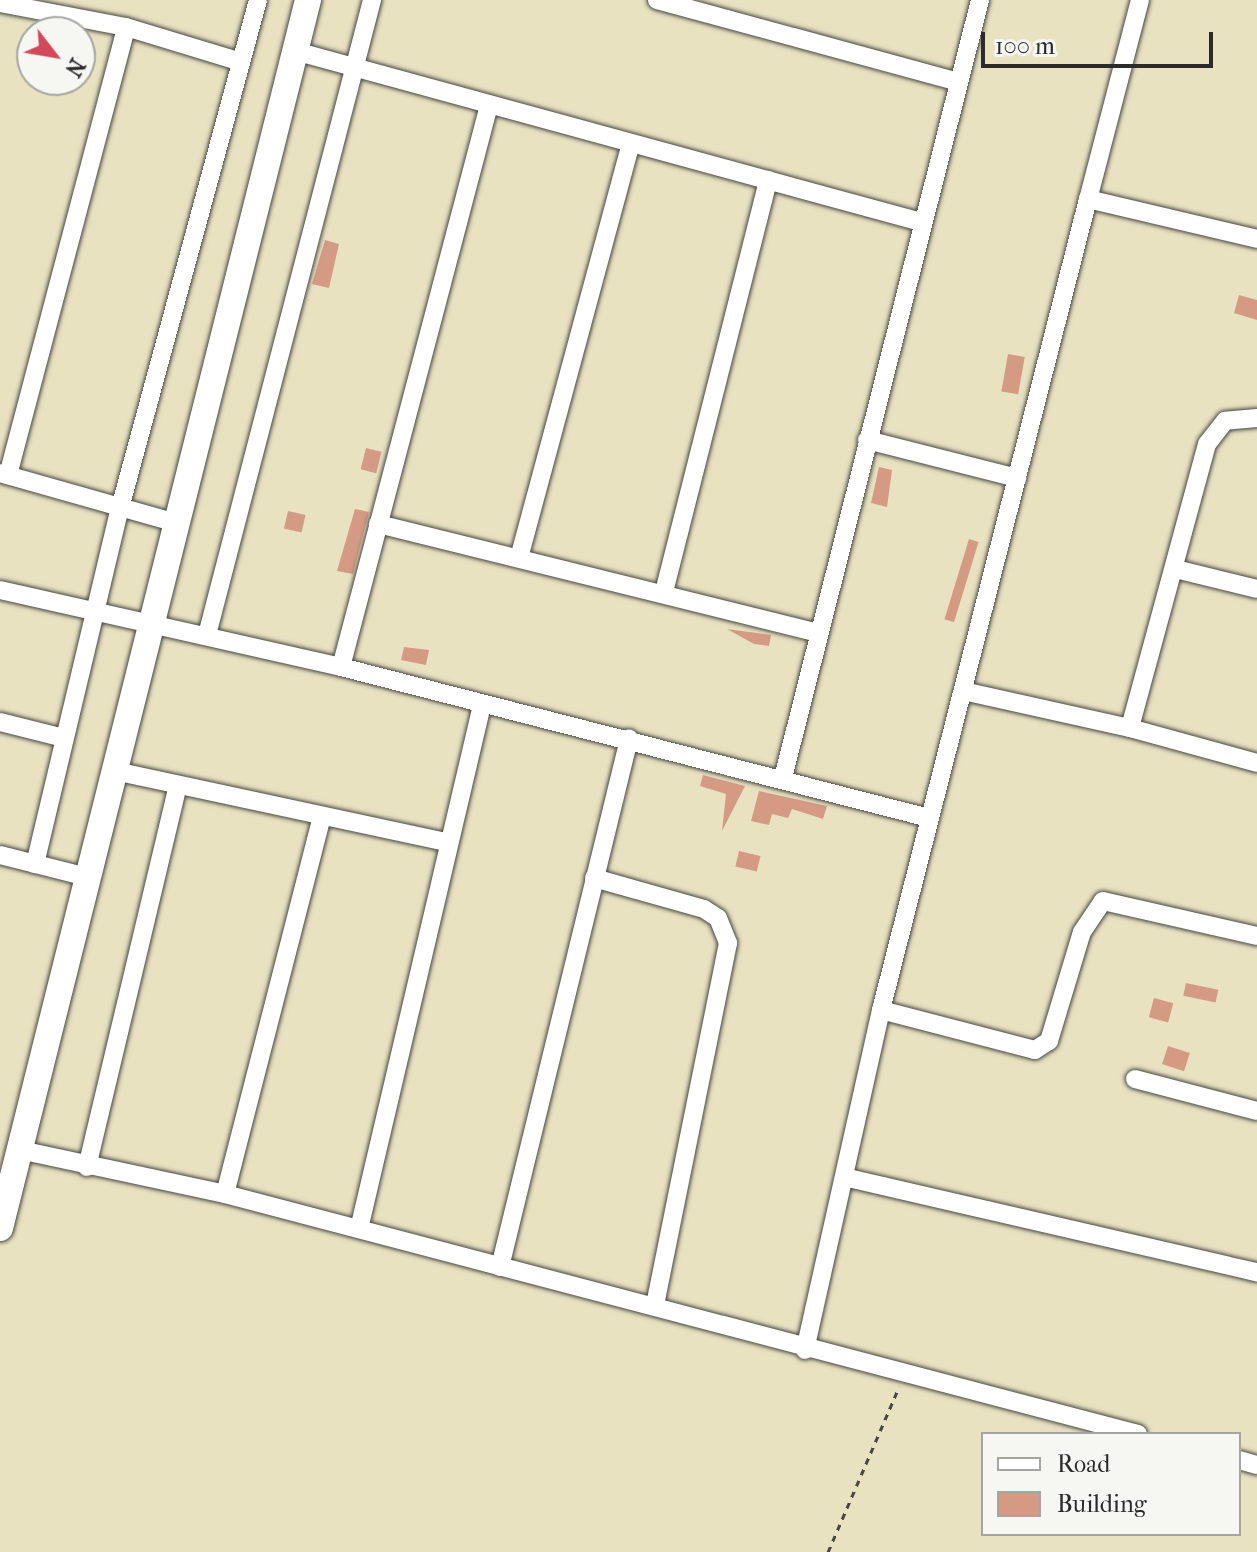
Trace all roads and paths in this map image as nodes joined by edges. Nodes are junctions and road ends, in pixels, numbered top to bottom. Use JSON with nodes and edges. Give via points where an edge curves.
{"nodes":[{"id":1,"x":258,"y":0,"type":"edge"},
{"id":2,"x":308,"y":0,"type":"edge"},
{"id":3,"x":372,"y":0,"type":"edge"},
{"id":4,"x":657,"y":0,"type":"edge"},
{"id":5,"x":980,"y":0,"type":"edge"},
{"id":6,"x":1140,"y":0,"type":"edge"},
{"id":7,"x":0,"y":3,"type":"edge"},
{"id":8,"x":126,"y":27,"type":"junction"},
{"id":9,"x":295,"y":51,"type":"junction"},
{"id":10,"x":241,"y":62,"type":"junction"},
{"id":11,"x":353,"y":69,"type":"junction"},
{"id":12,"x":959,"y":82,"type":"junction"},
{"id":13,"x":488,"y":109,"type":"junction"},
{"id":14,"x":630,"y":147,"type":"junction"},
{"id":15,"x":768,"y":180,"type":"junction"},
{"id":16,"x":1088,"y":199,"type":"junction"},
{"id":17,"x":921,"y":222,"type":"junction"},
{"id":18,"x":1257,"y":239,"type":"edge"},
{"id":19,"x":1257,"y":418,"type":"edge"},
{"id":20,"x":867,"y":440,"type":"junction"},
{"id":21,"x":4,"y":474,"type":"edge"},
{"id":22,"x":1017,"y":478,"type":"junction"},
{"id":23,"x":120,"y":508,"type":"junction"},
{"id":24,"x":177,"y":523,"type":"junction"},
{"id":25,"x":378,"y":524,"type":"junction"},
{"id":26,"x":519,"y":558,"type":"junction"},
{"id":27,"x":1175,"y":569,"type":"junction"},
{"id":28,"x":1257,"y":589,"type":"edge"},
{"id":29,"x":0,"y":590,"type":"edge"},
{"id":30,"x":664,"y":592,"type":"junction"},
{"id":31,"x":94,"y":609,"type":"junction"},
{"id":32,"x":152,"y":621,"type":"junction"},
{"id":33,"x":817,"y":633,"type":"junction"},
{"id":34,"x":207,"y":635,"type":"junction"},
{"id":35,"x":341,"y":667,"type":"junction"},
{"id":36,"x":963,"y":691,"type":"junction"},
{"id":37,"x":482,"y":705,"type":"junction"},
{"id":38,"x":0,"y":722,"type":"edge"},
{"id":39,"x":1130,"y":728,"type":"junction"},
{"id":40,"x":64,"y":738,"type":"junction"},
{"id":41,"x":629,"y":739,"type":"junction"},
{"id":42,"x":1257,"y":763,"type":"edge"},
{"id":43,"x":115,"y":771,"type":"junction"},
{"id":44,"x":783,"y":778,"type":"junction"},
{"id":45,"x":178,"y":786,"type":"junction"},
{"id":46,"x":322,"y":817,"type":"junction"},
{"id":47,"x":929,"y":818,"type":"junction"},
{"id":48,"x":446,"y":842,"type":"junction"},
{"id":49,"x":0,"y":855,"type":"edge"},
{"id":50,"x":35,"y":864,"type":"junction"},
{"id":51,"x":87,"y":877,"type":"junction"},
{"id":52,"x":594,"y":878,"type":"junction"},
{"id":53,"x":1257,"y":936,"type":"edge"},
{"id":54,"x":881,"y":1010,"type":"junction"},
{"id":55,"x":1135,"y":1079,"type":"dead end"},
{"id":56,"x":1257,"y":1111,"type":"edge"},
{"id":57,"x":20,"y":1150,"type":"junction"},
{"id":58,"x":87,"y":1167,"type":"junction"},
{"id":59,"x":844,"y":1177,"type":"junction"},
{"id":60,"x":225,"y":1194,"type":"junction"},
{"id":61,"x":0,"y":1228,"type":"edge"},
{"id":62,"x":359,"y":1229,"type":"junction"},
{"id":63,"x":500,"y":1267,"type":"junction"},
{"id":64,"x":1257,"y":1272,"type":"edge"},
{"id":65,"x":655,"y":1305,"type":"junction"},
{"id":66,"x":805,"y":1350,"type":"junction"},
{"id":67,"x":904,"y":1376,"type":"junction"},
{"id":68,"x":1130,"y":1432,"type":"edge"},
{"id":69,"x":828,"y":1552,"type":"edge"}],
"edges":[{"from":1,"to":10,"type":"street"},
{"from":2,"to":9,"type":"street"},
{"from":3,"to":11,"type":"street"},
{"from":4,"to":12,"type":"street"},
{"from":5,"to":12,"type":"street"},
{"from":6,"to":16,"type":"street"},
{"from":7,"to":8,"type":"street"},
{"from":8,"to":10,"type":"street"},
{"from":8,"to":21,"type":"street"},
{"from":9,"to":11,"type":"street"},
{"from":9,"to":24,"type":"street"},
{"from":10,"to":23,"type":"street"},
{"from":11,"to":13,"type":"street"},
{"from":11,"to":34,"type":"street"},
{"from":12,"to":17,"type":"street"},
{"from":13,"to":14,"type":"street"},
{"from":13,"to":25,"type":"street"},
{"from":14,"to":15,"type":"street"},
{"from":14,"to":26,"type":"street"},
{"from":15,"to":17,"type":"street"},
{"from":15,"to":30,"type":"street"},
{"from":16,"to":18,"type":"street"},
{"from":16,"to":22,"type":"street"},
{"from":17,"to":20,"type":"street"},
{"from":19,"to":27,"type":"street","via":[[1225,421],[1212,435]]},
{"from":20,"to":22,"type":"street"},
{"from":20,"to":33,"type":"street"},
{"from":21,"to":23,"type":"street"},
{"from":22,"to":36,"type":"street"},
{"from":23,"to":24,"type":"street"},
{"from":23,"to":31,"type":"street"},
{"from":24,"to":32,"type":"street"},
{"from":25,"to":26,"type":"street"},
{"from":25,"to":35,"type":"street"},
{"from":26,"to":30,"type":"street"},
{"from":27,"to":28,"type":"street"},
{"from":27,"to":39,"type":"street"},
{"from":29,"to":31,"type":"street"},
{"from":30,"to":33,"type":"street"},
{"from":31,"to":32,"type":"street"},
{"from":31,"to":40,"type":"street"},
{"from":32,"to":34,"type":"street"},
{"from":32,"to":43,"type":"street"},
{"from":33,"to":44,"type":"street"},
{"from":34,"to":35,"type":"street"},
{"from":35,"to":37,"type":"street"},
{"from":36,"to":39,"type":"street"},
{"from":36,"to":47,"type":"street"},
{"from":37,"to":41,"type":"street"},
{"from":37,"to":48,"type":"street"},
{"from":38,"to":40,"type":"street"},
{"from":39,"to":42,"type":"street"},
{"from":40,"to":50,"type":"street"},
{"from":41,"to":44,"type":"street"},
{"from":41,"to":52,"type":"street"},
{"from":43,"to":45,"type":"street"},
{"from":43,"to":51,"type":"street"},
{"from":44,"to":47,"type":"street"},
{"from":45,"to":46,"type":"street"},
{"from":45,"to":58,"type":"street"},
{"from":46,"to":48,"type":"street"},
{"from":46,"to":60,"type":"street"},
{"from":47,"to":54,"type":"street"},
{"from":48,"to":62,"type":"street"},
{"from":49,"to":50,"type":"street"},
{"from":50,"to":51,"type":"street"},
{"from":51,"to":57,"type":"street"},
{"from":52,"to":63,"type":"street"},
{"from":52,"to":65,"type":"street","via":[[704,909],[718,918],[728,943]]},
{"from":53,"to":54,"type":"street","via":[[1103,901],[1082,932],[1049,1041],[1035,1050]]},
{"from":54,"to":59,"type":"street"},
{"from":55,"to":56,"type":"street"},
{"from":57,"to":58,"type":"street"},
{"from":57,"to":61,"type":"street"},
{"from":58,"to":60,"type":"street"},
{"from":59,"to":64,"type":"street"},
{"from":59,"to":66,"type":"street"},
{"from":60,"to":62,"type":"street"},
{"from":62,"to":63,"type":"street"},
{"from":63,"to":65,"type":"street"},
{"from":65,"to":66,"type":"street"},
{"from":66,"to":67,"type":"street"},
{"from":67,"to":68,"type":"street"},
{"from":67,"to":69,"type":"path"}]}
